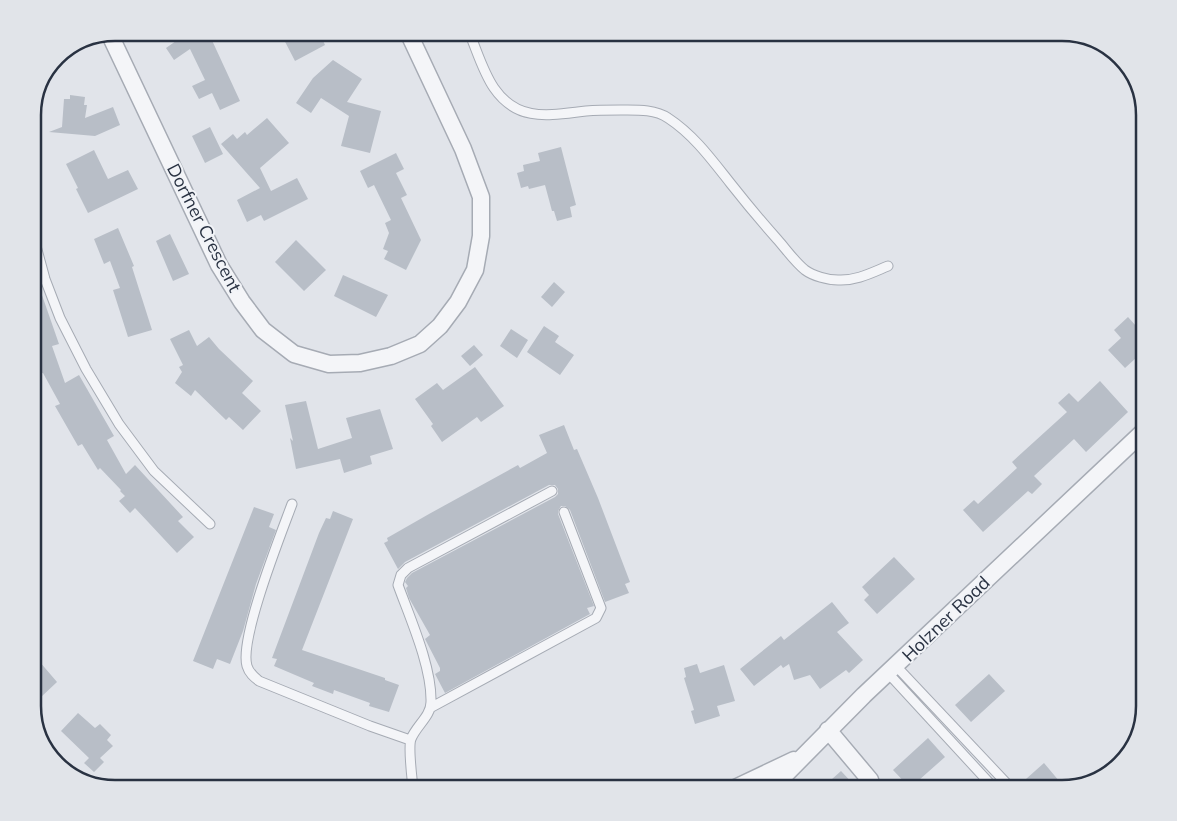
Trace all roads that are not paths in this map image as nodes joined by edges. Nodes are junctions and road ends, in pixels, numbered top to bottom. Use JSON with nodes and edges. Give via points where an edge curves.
{"nodes":[{"id":1,"x":113,"y":41,"type":"edge"},
{"id":2,"x":412,"y":41,"type":"edge"},
{"id":3,"x":473,"y":41,"type":"edge"},
{"id":4,"x":41,"y":264,"type":"edge"},
{"id":5,"x":888,"y":266,"type":"dead end"},
{"id":6,"x":1136,"y":439,"type":"edge"},
{"id":7,"x":552,"y":491,"type":"dead end"},
{"id":8,"x":292,"y":504,"type":"dead end"},
{"id":9,"x":564,"y":512,"type":"dead end"},
{"id":10,"x":210,"y":524,"type":"dead end"},
{"id":11,"x":892,"y":670,"type":"junction"},
{"id":12,"x":430,"y":708,"type":"junction"},
{"id":13,"x":828,"y":730,"type":"junction"},
{"id":14,"x":410,"y":740,"type":"junction"},
{"id":15,"x":803,"y":756,"type":"junction"},
{"id":16,"x":412,"y":780,"type":"edge"},
{"id":17,"x":752,"y":780,"type":"edge"},
{"id":18,"x":780,"y":780,"type":"edge"},
{"id":19,"x":870,"y":780,"type":"edge"},
{"id":20,"x":987,"y":780,"type":"edge"},
{"id":21,"x":1003,"y":780,"type":"edge"}],
"edges":[{"from":1,"to":2,"type":"street","name":"Dorfner Crescent","via":[[219,265],[242,302],[263,330],[294,354],[329,364],[360,363],[391,356],[420,344],[440,326],[458,302],[475,270],[482,236],[481,197],[463,149]]},
{"from":3,"to":5,"type":"lane","via":[[489,80],[505,101],[518,110],[547,116],[637,110],[659,113],[677,124],[695,139],[750,208],[807,271],[836,280],[856,279]]},
{"from":4,"to":10,"type":"lane","via":[[60,318],[119,424],[154,471]]},
{"from":6,"to":11,"type":"street","name":"Holzner Road"},
{"from":7,"to":12,"type":"lane","via":[[408,568],[401,575],[398,584],[429,679]]},
{"from":8,"to":14,"type":"lane","via":[[252,620],[247,667],[259,681]]},
{"from":9,"to":12,"type":"lane","via":[[600,612],[593,620]]},
{"from":11,"to":13,"type":"street","name":"Holzner Road"},
{"from":11,"to":20,"type":"lane"},
{"from":11,"to":21,"type":"lane"},
{"from":12,"to":14,"type":"lane"},
{"from":13,"to":15,"type":"street","name":"Holzner Road"},
{"from":13,"to":19,"type":"street"},
{"from":14,"to":16,"type":"lane"},
{"from":15,"to":17,"type":"street","name":"Holzner Road"},
{"from":15,"to":18,"type":"street"}]}
